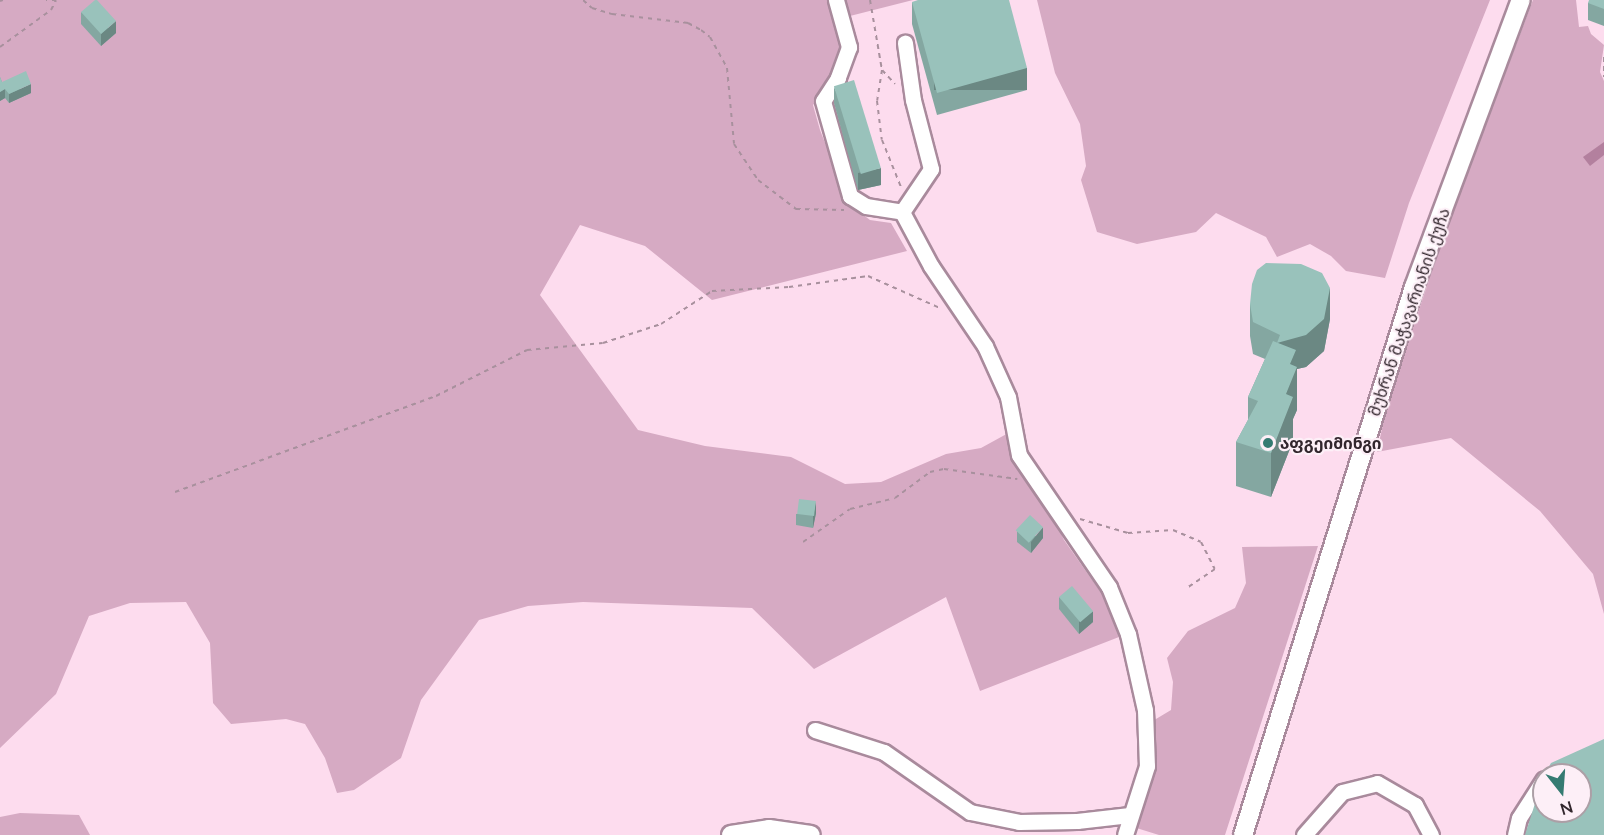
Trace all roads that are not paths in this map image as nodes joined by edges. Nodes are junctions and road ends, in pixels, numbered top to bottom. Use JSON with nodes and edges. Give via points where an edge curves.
{"nodes":[{"id":1,"x":836,"y":0,"type":"edge"},
{"id":2,"x":1521,"y":0,"type":"edge"},
{"id":3,"x":905,"y":43,"type":"dead end"},
{"id":4,"x":904,"y":208,"type":"junction"},
{"id":5,"x":815,"y":730,"type":"dead end"},
{"id":6,"x":1532,"y":797,"type":"edge"},
{"id":7,"x":1130,"y":815,"type":"junction"},
{"id":8,"x":731,"y":835,"type":"edge"},
{"id":9,"x":810,"y":835,"type":"edge"},
{"id":10,"x":1125,"y":835,"type":"edge"},
{"id":11,"x":1244,"y":835,"type":"edge"},
{"id":12,"x":1304,"y":835,"type":"edge"},
{"id":13,"x":1431,"y":835,"type":"edge"},
{"id":14,"x":1515,"y":835,"type":"edge"}],
"edges":[{"from":1,"to":4,"type":"lane","via":[[849,47],[823,101],[850,196],[856,202]]},
{"from":2,"to":11,"type":"main road","name":"მუხრან მაჭავარიანის ქუჩა","via":[[1414,287]]},
{"from":3,"to":4,"type":"lane","via":[[913,100],[931,169]]},
{"from":4,"to":7,"type":"lane","via":[[931,266],[985,346],[1008,397],[1019,455],[1109,587],[1128,634],[1145,710],[1147,766]]},
{"from":5,"to":7,"type":"lane","via":[[884,752],[970,812],[1019,822]]},
{"from":6,"to":14,"type":"lane","via":[[1519,818]]},
{"from":7,"to":10,"type":"lane"},
{"from":8,"to":9,"type":"main road","via":[[769,829]]},
{"from":12,"to":13,"type":"lane","via":[[1342,792],[1377,783],[1415,805]]}]}
